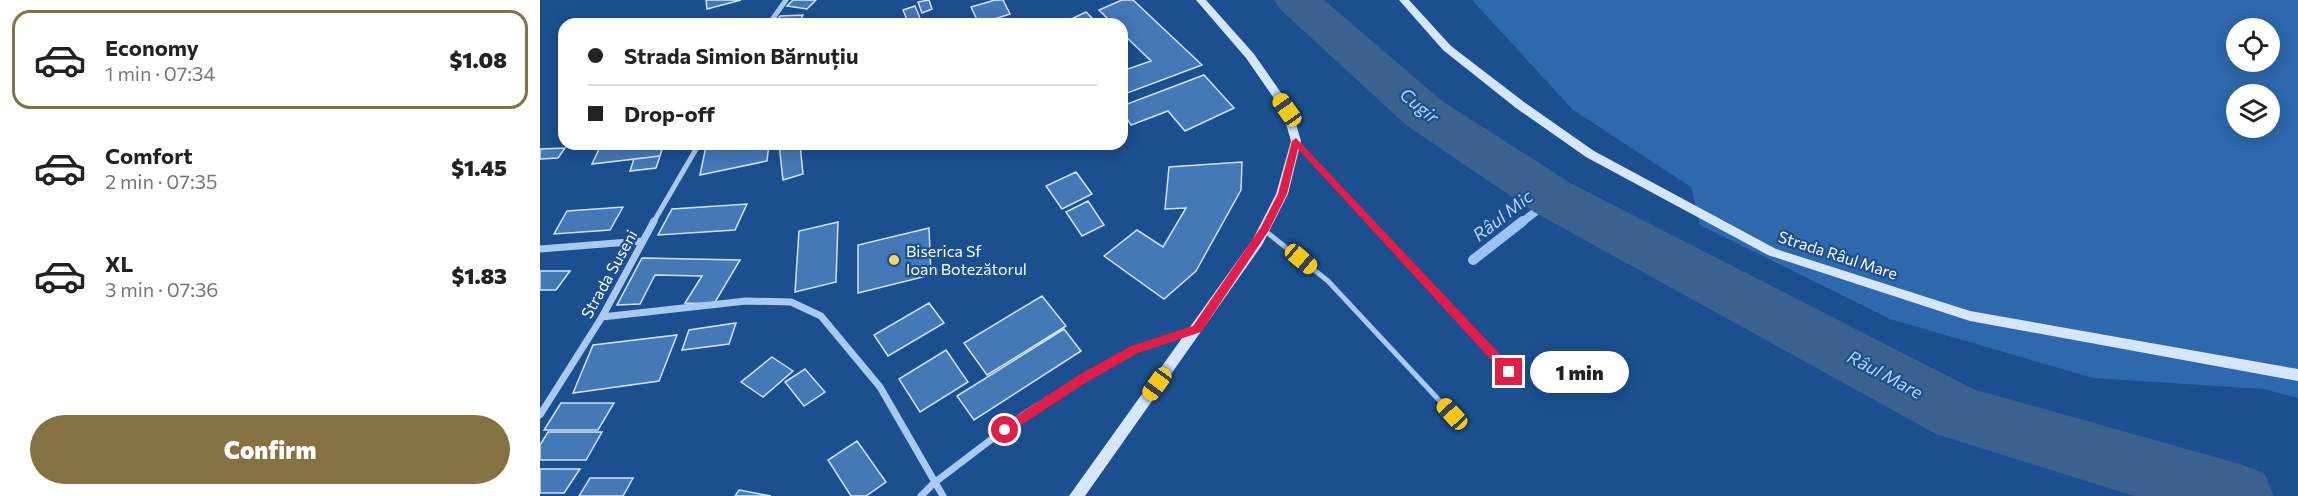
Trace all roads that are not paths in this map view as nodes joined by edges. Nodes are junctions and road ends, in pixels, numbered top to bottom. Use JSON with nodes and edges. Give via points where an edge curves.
{"nodes":[{"id":1,"x":786,"y":0,"type":"edge"},
{"id":2,"x":1201,"y":0,"type":"edge"},
{"id":3,"x":1404,"y":0,"type":"edge"},
{"id":4,"x":773,"y":18,"type":"edge"},
{"id":5,"x":1296,"y":141,"type":"junction"},
{"id":6,"x":695,"y":150,"type":"edge"},
{"id":7,"x":1264,"y":230,"type":"junction"},
{"id":8,"x":642,"y":241,"type":"junction"},
{"id":9,"x":540,"y":249,"type":"edge"},
{"id":10,"x":602,"y":317,"type":"junction"},
{"id":11,"x":1197,"y":329,"type":"junction"},
{"id":12,"x":1509,"y":372,"type":"dead end"},
{"id":13,"x":2298,"y":375,"type":"edge"},
{"id":14,"x":1452,"y":414,"type":"dead end"},
{"id":15,"x":540,"y":416,"type":"edge"},
{"id":16,"x":934,"y":483,"type":"junction"},
{"id":17,"x":921,"y":496,"type":"edge"},
{"id":18,"x":943,"y":496,"type":"edge"},
{"id":19,"x":1076,"y":496,"type":"edge"}],
"edges":[{"from":1,"to":4,"type":"street"},
{"from":2,"to":5,"type":"street","via":[[1250,56],[1287,110]]},
{"from":3,"to":13,"type":"street","name":"Strada Râul Mare","via":[[1447,48],[1590,154],[1772,252],[1970,316]]},
{"from":5,"to":7,"type":"street","via":[[1282,194]]},
{"from":5,"to":12,"type":"lane"},
{"from":6,"to":8,"type":"street","name":"Strada Suseni"},
{"from":7,"to":11,"type":"street"},
{"from":7,"to":14,"type":"lane","via":[[1328,281]]},
{"from":8,"to":9,"type":"street"},
{"from":8,"to":10,"type":"street","name":"Strada Suseni"},
{"from":10,"to":15,"type":"street","name":"Strada Suseni"},
{"from":10,"to":16,"type":"street","via":[[746,301],[791,302],[821,315],[880,387]]},
{"from":11,"to":16,"type":"street","via":[[1134,350],[1083,378],[1022,416]]},
{"from":11,"to":19,"type":"street"},
{"from":16,"to":17,"type":"street"},
{"from":16,"to":18,"type":"street"}]}
